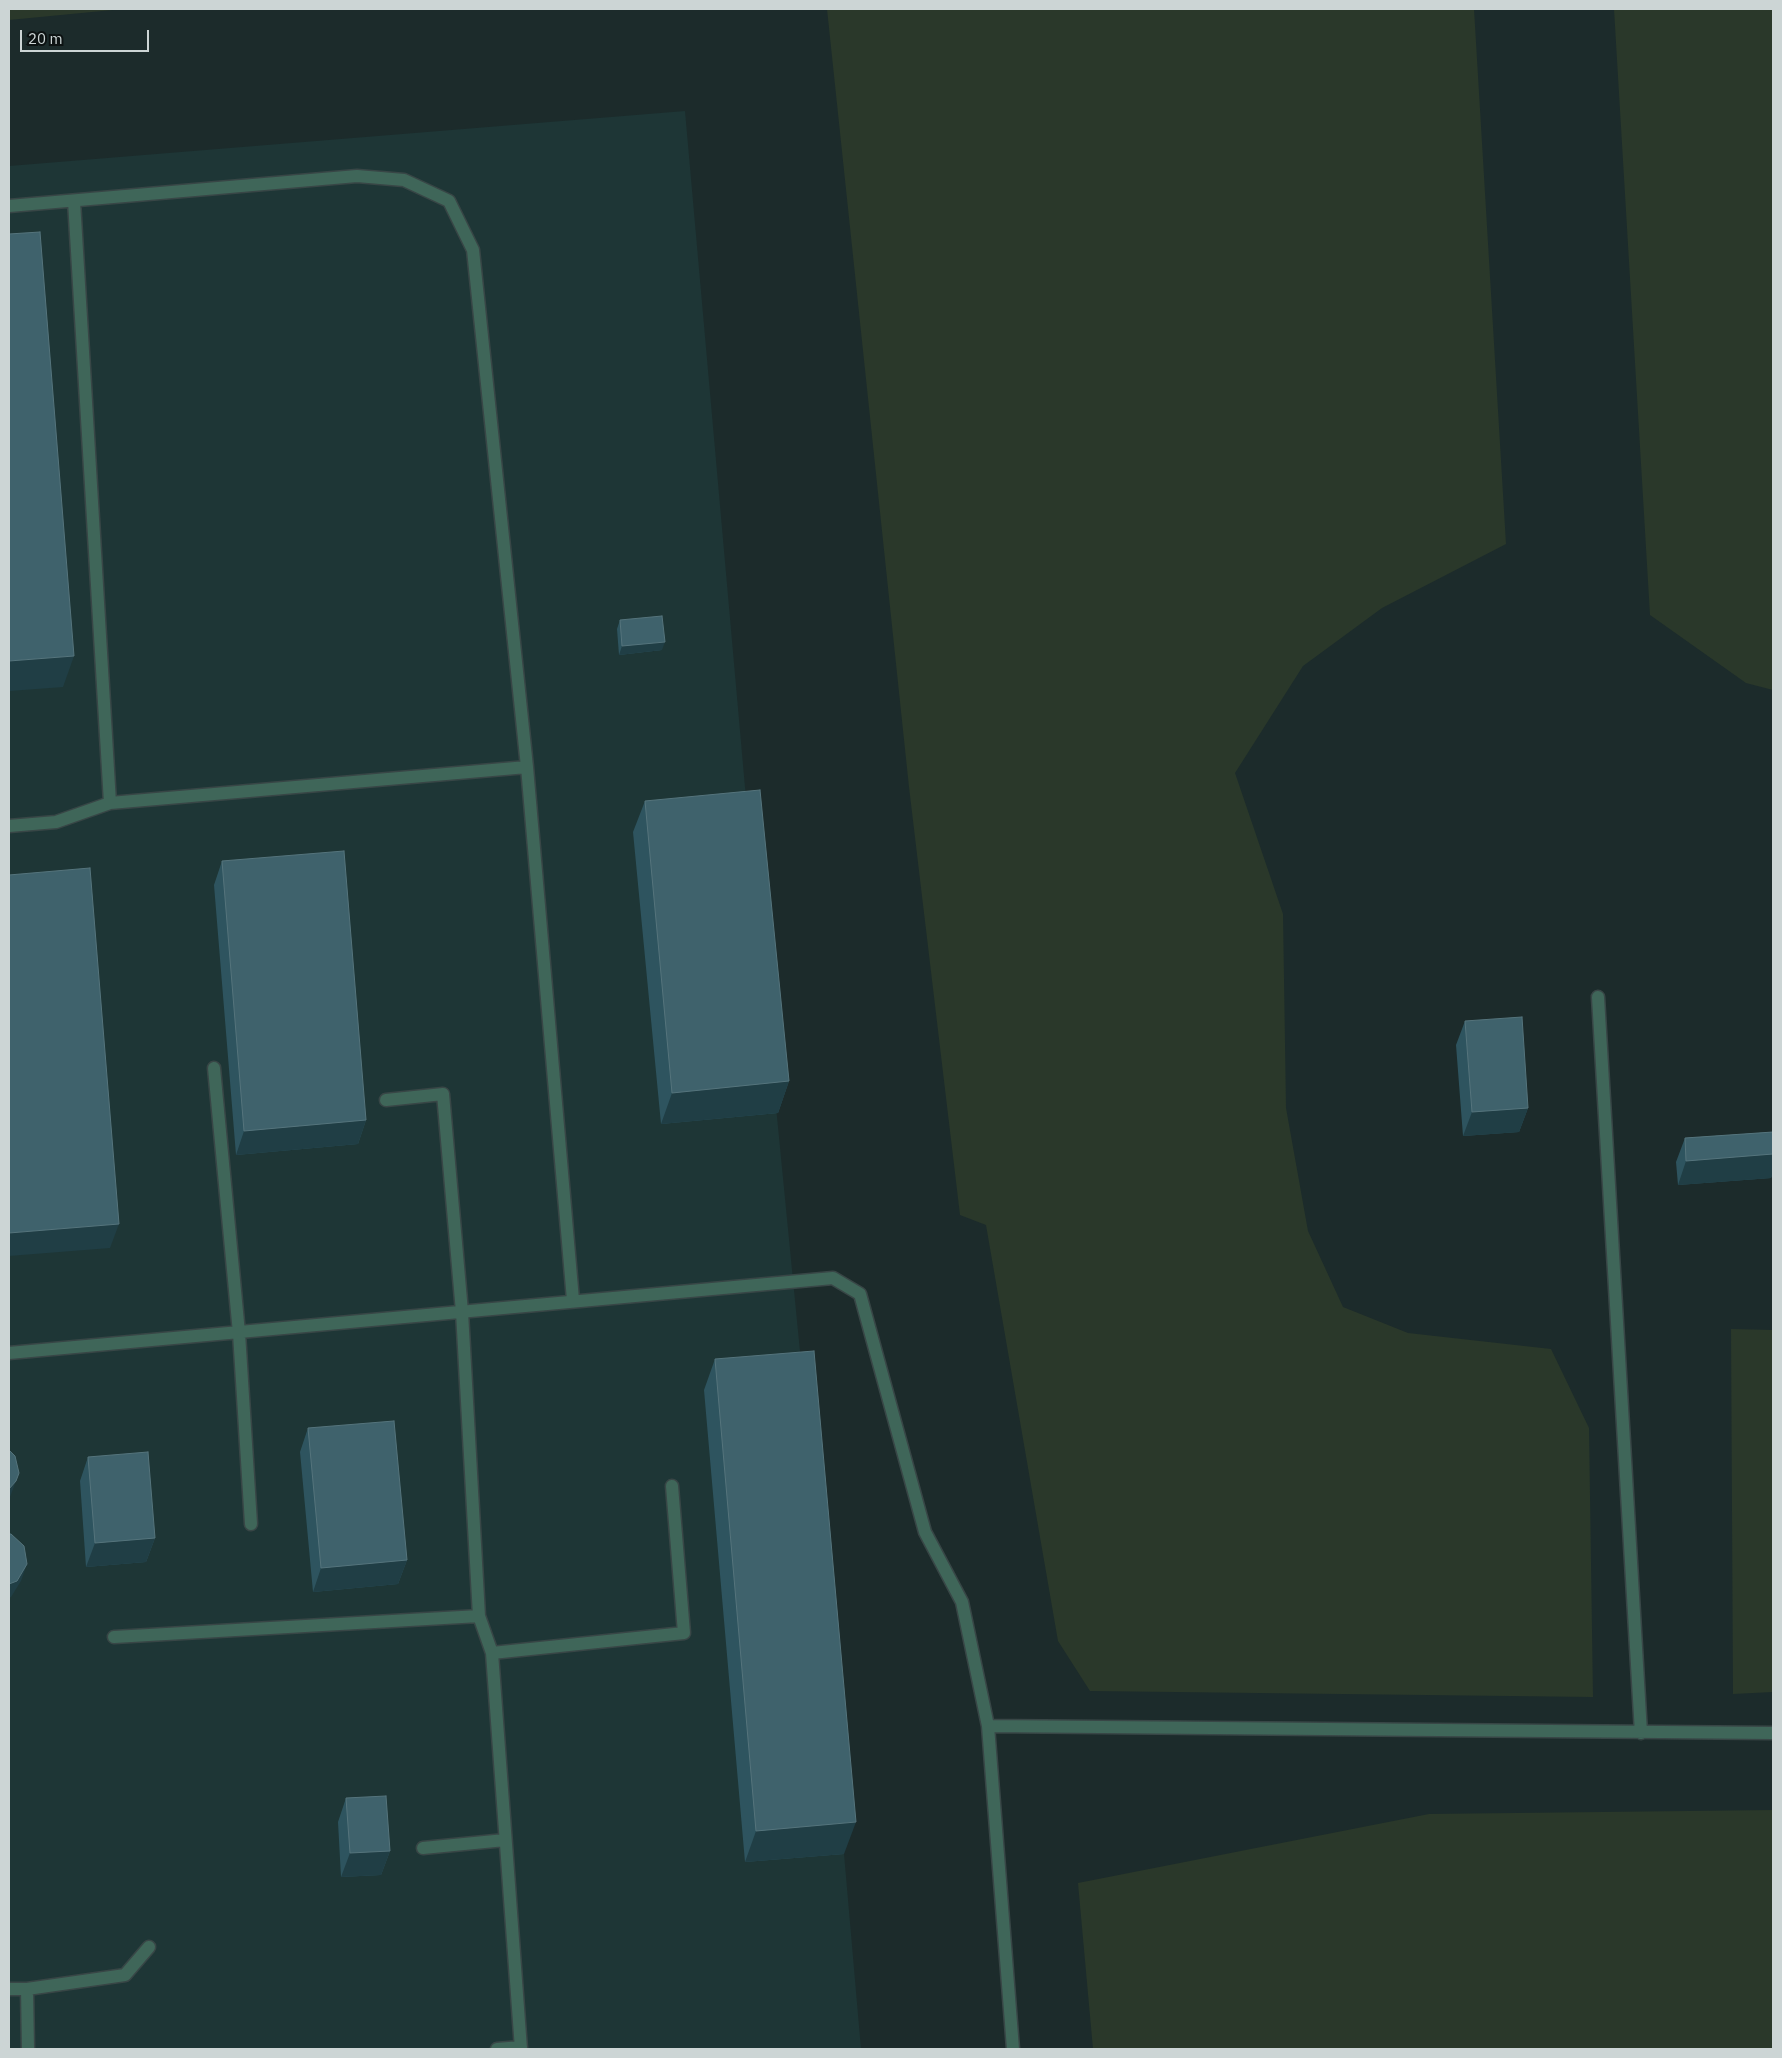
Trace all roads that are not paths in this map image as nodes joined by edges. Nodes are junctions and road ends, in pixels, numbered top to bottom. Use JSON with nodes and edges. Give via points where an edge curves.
{"nodes":[{"id":1,"x":74,"y":201,"type":"junction"},
{"id":2,"x":9,"y":206,"type":"edge"},
{"id":3,"x":527,"y":767,"type":"junction"},
{"id":4,"x":110,"y":803,"type":"junction"},
{"id":5,"x":9,"y":826,"type":"edge"},
{"id":6,"x":1598,"y":997,"type":"dead end"},
{"id":7,"x":214,"y":1068,"type":"dead end"},
{"id":8,"x":386,"y":1100,"type":"dead end"},
{"id":9,"x":573,"y":1300,"type":"junction"},
{"id":10,"x":462,"y":1312,"type":"junction"},
{"id":11,"x":239,"y":1333,"type":"junction"},
{"id":12,"x":9,"y":1352,"type":"edge"},
{"id":13,"x":672,"y":1486,"type":"dead end"},
{"id":14,"x":251,"y":1524,"type":"dead end"},
{"id":15,"x":479,"y":1616,"type":"junction"},
{"id":16,"x":114,"y":1636,"type":"dead end"},
{"id":17,"x":492,"y":1653,"type":"junction"},
{"id":18,"x":988,"y":1726,"type":"junction"},
{"id":19,"x":1641,"y":1733,"type":"junction"},
{"id":20,"x":1773,"y":1733,"type":"edge"},
{"id":21,"x":505,"y":1840,"type":"junction"},
{"id":22,"x":423,"y":1848,"type":"dead end"},
{"id":23,"x":150,"y":1947,"type":"dead end"},
{"id":24,"x":9,"y":1989,"type":"edge"},
{"id":25,"x":27,"y":1989,"type":"junction"},
{"id":26,"x":521,"y":2048,"type":"edge"},
{"id":27,"x":28,"y":2049,"type":"edge"},
{"id":28,"x":497,"y":2049,"type":"edge"},
{"id":29,"x":1013,"y":2049,"type":"edge"}],
"edges":[{"from":1,"to":2,"type":"street"},
{"from":1,"to":3,"type":"street","via":[[357,176],[404,180],[449,201],[473,250]]},
{"from":1,"to":4,"type":"street"},
{"from":3,"to":4,"type":"street"},
{"from":3,"to":9,"type":"street"},
{"from":4,"to":5,"type":"street","via":[[56,822]]},
{"from":6,"to":19,"type":"street"},
{"from":7,"to":11,"type":"street"},
{"from":8,"to":10,"type":"street","via":[[443,1094]]},
{"from":9,"to":10,"type":"street"},
{"from":9,"to":18,"type":"street","via":[[833,1278],[860,1294],[926,1532],[962,1602]]},
{"from":10,"to":11,"type":"street"},
{"from":10,"to":15,"type":"street"},
{"from":11,"to":12,"type":"street"},
{"from":11,"to":14,"type":"street"},
{"from":13,"to":17,"type":"street","via":[[684,1634]]},
{"from":15,"to":16,"type":"street"},
{"from":15,"to":17,"type":"street"},
{"from":17,"to":21,"type":"street"},
{"from":18,"to":19,"type":"street"},
{"from":18,"to":29,"type":"street"},
{"from":19,"to":20,"type":"street"},
{"from":21,"to":22,"type":"street"},
{"from":21,"to":26,"type":"street"},
{"from":23,"to":25,"type":"street","via":[[125,1976]]},
{"from":24,"to":25,"type":"street"},
{"from":25,"to":27,"type":"street"},
{"from":26,"to":28,"type":"street"}]}
